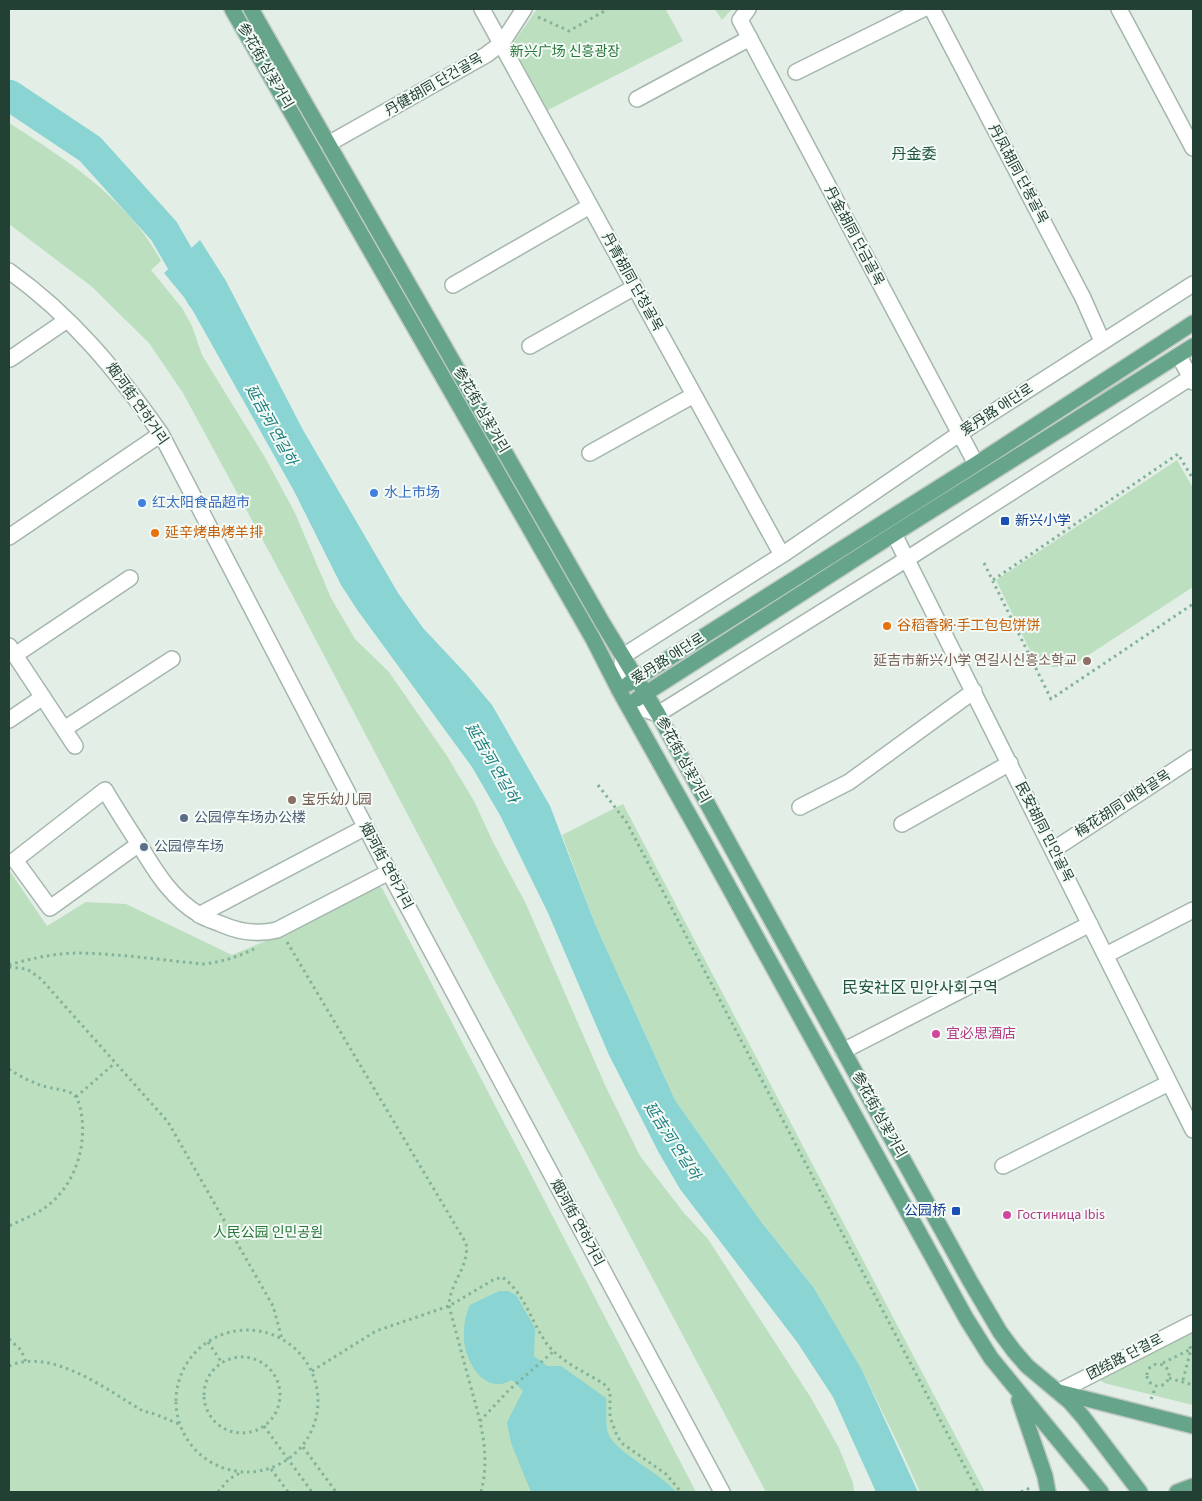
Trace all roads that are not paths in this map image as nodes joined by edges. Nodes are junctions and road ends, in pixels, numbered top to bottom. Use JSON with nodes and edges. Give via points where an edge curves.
{"nodes":[{"id":1,"x":232,"y":9,"type":"edge"},
{"id":2,"x":251,"y":9,"type":"edge"},
{"id":3,"x":482,"y":9,"type":"edge"},
{"id":4,"x":524,"y":9,"type":"edge"},
{"id":5,"x":748,"y":9,"type":"edge"},
{"id":6,"x":923,"y":9,"type":"edge"},
{"id":7,"x":932,"y":9,"type":"edge"},
{"id":8,"x":1120,"y":9,"type":"edge"},
{"id":9,"x":750,"y":38,"type":"junction"},
{"id":10,"x":502,"y":44,"type":"junction"},
{"id":11,"x":796,"y":72,"type":"dead end"},
{"id":12,"x":637,"y":99,"type":"dead end"},
{"id":13,"x":328,"y":144,"type":"junction"},
{"id":14,"x":1193,"y":148,"type":"edge"},
{"id":15,"x":590,"y":206,"type":"junction"},
{"id":16,"x":9,"y":271,"type":"edge"},
{"id":17,"x":1193,"y":284,"type":"edge"},
{"id":18,"x":453,"y":285,"type":"dead end"},
{"id":19,"x":635,"y":287,"type":"junction"},
{"id":20,"x":67,"y":320,"type":"junction"},
{"id":21,"x":1193,"y":323,"type":"edge"},
{"id":22,"x":1102,"y":341,"type":"junction"},
{"id":23,"x":530,"y":346,"type":"dead end"},
{"id":24,"x":1193,"y":346,"type":"edge"},
{"id":25,"x":1178,"y":356,"type":"junction"},
{"id":26,"x":10,"y":359,"type":"edge"},
{"id":27,"x":1192,"y":378,"type":"edge"},
{"id":28,"x":694,"y":395,"type":"junction"},
{"id":29,"x":161,"y":434,"type":"junction"},
{"id":30,"x":959,"y":434,"type":"junction"},
{"id":31,"x":590,"y":453,"type":"dead end"},
{"id":32,"x":976,"y":464,"type":"junction"},
{"id":33,"x":894,"y":534,"type":"junction"},
{"id":34,"x":9,"y":537,"type":"edge"},
{"id":35,"x":782,"y":555,"type":"junction"},
{"id":36,"x":907,"y":559,"type":"junction"},
{"id":37,"x":130,"y":578,"type":"dead end"},
{"id":38,"x":12,"y":650,"type":"edge"},
{"id":39,"x":623,"y":656,"type":"junction"},
{"id":40,"x":172,"y":659,"type":"dead end"},
{"id":41,"x":636,"y":679,"type":"junction"},
{"id":42,"x":619,"y":690,"type":"junction"},
{"id":43,"x":974,"y":691,"type":"junction"},
{"id":44,"x":645,"y":694,"type":"junction"},
{"id":45,"x":43,"y":697,"type":"junction"},
{"id":46,"x":628,"y":704,"type":"junction"},
{"id":47,"x":658,"y":714,"type":"junction"},
{"id":48,"x":9,"y":720,"type":"edge"},
{"id":49,"x":64,"y":729,"type":"junction"},
{"id":50,"x":75,"y":746,"type":"dead end"},
{"id":51,"x":1193,"y":758,"type":"edge"},
{"id":52,"x":1010,"y":763,"type":"junction"},
{"id":53,"x":800,"y":807,"type":"dead end"},
{"id":54,"x":902,"y":824,"type":"dead end"},
{"id":55,"x":366,"y":827,"type":"junction"},
{"id":56,"x":139,"y":844,"type":"junction"},
{"id":57,"x":1053,"y":850,"type":"junction"},
{"id":58,"x":389,"y":872,"type":"junction"},
{"id":59,"x":1193,"y":910,"type":"edge"},
{"id":60,"x":199,"y":915,"type":"junction"},
{"id":61,"x":1090,"y":924,"type":"junction"},
{"id":62,"x":1106,"y":955,"type":"junction"},
{"id":63,"x":843,"y":1051,"type":"junction"},
{"id":64,"x":1170,"y":1083,"type":"junction"},
{"id":65,"x":1193,"y":1130,"type":"edge"},
{"id":66,"x":1003,"y":1166,"type":"dead end"},
{"id":67,"x":1187,"y":1326,"type":"edge"},
{"id":68,"x":1016,"y":1391,"type":"junction"},
{"id":69,"x":1058,"y":1392,"type":"junction"},
{"id":70,"x":1193,"y":1426,"type":"edge"},
{"id":71,"x":1193,"y":1486,"type":"edge"},
{"id":72,"x":1041,"y":1489,"type":"edge"},
{"id":73,"x":722,"y":1492,"type":"edge"},
{"id":74,"x":1101,"y":1492,"type":"edge"},
{"id":75,"x":1140,"y":1492,"type":"edge"},
{"id":76,"x":1177,"y":1492,"type":"edge"}],
"edges":[{"from":1,"to":42,"type":"main road","name":"参花街 삼꽃거리","via":[[588,630]]},
{"from":2,"to":13,"type":"main road","name":"参花街 삼꽃거리"},
{"from":3,"to":10,"type":"street","name":"丹青胡同 단청골목"},
{"from":4,"to":10,"type":"street","name":"丹健胡同 단건골목"},
{"from":5,"to":9,"type":"street","name":"丹金胡同 단금골목","via":[[740,20]]},
{"from":6,"to":11,"type":"street"},
{"from":7,"to":22,"type":"street","name":"丹凤胡同 단봉골목","via":[[1083,298]]},
{"from":8,"to":14,"type":"street"},
{"from":9,"to":12,"type":"street"},
{"from":9,"to":30,"type":"street","name":"丹金胡同 단금골목"},
{"from":10,"to":13,"type":"street","name":"丹健胡同 단건골목"},
{"from":10,"to":15,"type":"street","name":"丹青胡同 단청골목"},
{"from":13,"to":39,"type":"main road","name":"参花街 삼꽃거리"},
{"from":15,"to":18,"type":"street"},
{"from":15,"to":19,"type":"street","name":"丹青胡同 단청골목"},
{"from":16,"to":20,"type":"street","name":"烟河街 연하거리"},
{"from":17,"to":22,"type":"street","name":"爱丹路 애단로"},
{"from":19,"to":23,"type":"street"},
{"from":19,"to":28,"type":"street","name":"丹青胡同 단청골목"},
{"from":20,"to":26,"type":"street"},
{"from":20,"to":29,"type":"street","name":"烟河街 연하거리","via":[[107,362]]},
{"from":21,"to":32,"type":"main road","name":"爱丹路 애단로"},
{"from":22,"to":30,"type":"street","name":"爱丹路 애단로"},
{"from":24,"to":25,"type":"main road","name":"爱丹路 애단로"},
{"from":25,"to":27,"type":"street"},
{"from":25,"to":33,"type":"main road","name":"爱丹路 애단로"},
{"from":27,"to":36,"type":"street"},
{"from":28,"to":31,"type":"street"},
{"from":28,"to":35,"type":"street","name":"丹青胡同 단청골목"},
{"from":29,"to":34,"type":"street"},
{"from":29,"to":55,"type":"street","name":"烟河街 연하거리"},
{"from":30,"to":32,"type":"street","name":"丹金胡同 단금골목"},
{"from":30,"to":35,"type":"street","name":"爱丹路 애단로"},
{"from":32,"to":41,"type":"main road","name":"爱丹路 애단로"},
{"from":33,"to":36,"type":"street","name":"民安胡同 민안골목"},
{"from":33,"to":44,"type":"main road","name":"爱丹路 애단로"},
{"from":35,"to":39,"type":"street","name":"爱丹路 애단로"},
{"from":36,"to":43,"type":"street","name":"民安胡同 민안골목"},
{"from":36,"to":47,"type":"street"},
{"from":37,"to":38,"type":"street"},
{"from":38,"to":45,"type":"street"},
{"from":39,"to":41,"type":"main road","name":"参花街 삼꽃거리"},
{"from":39,"to":42,"type":"street","name":"爱丹路 애단로"},
{"from":40,"to":49,"type":"street"},
{"from":41,"to":42,"type":"main road","name":"爱丹路 애단로"},
{"from":41,"to":44,"type":"main road","name":"参花街 삼꽃거리"},
{"from":42,"to":46,"type":"main road","name":"参花街 삼꽃거리"},
{"from":43,"to":52,"type":"street","name":"民安胡同 민안골목"},
{"from":43,"to":53,"type":"street","via":[[848,782]]},
{"from":44,"to":46,"type":"main road","name":"爱丹路 애단로"},
{"from":44,"to":47,"type":"main road","name":"参花街 삼꽃거리"},
{"from":45,"to":48,"type":"street"},
{"from":45,"to":49,"type":"street"},
{"from":46,"to":47,"type":"street","name":"爱丹路 애단로"},
{"from":46,"to":68,"type":"main road","name":"参花街 삼꽃거리","via":[[966,1318]]},
{"from":47,"to":63,"type":"main road","name":"参花街 삼꽃거리"},
{"from":49,"to":50,"type":"street"},
{"from":51,"to":57,"type":"street","name":"梅花胡同 매화골목"},
{"from":52,"to":54,"type":"street"},
{"from":52,"to":57,"type":"street","name":"民安胡同 민안골목"},
{"from":55,"to":58,"type":"street","name":"烟河街 연하거리"},
{"from":55,"to":60,"type":"street"},
{"from":56,"to":56,"type":"street","via":[[105,790],[15,860],[50,908]]},
{"from":56,"to":60,"type":"street","via":[[164,883]]},
{"from":57,"to":61,"type":"street","name":"民安胡同 민안골목"},
{"from":58,"to":60,"type":"street","via":[[266,933],[234,929]]},
{"from":58,"to":73,"type":"street","name":"烟河街 연하거리"},
{"from":59,"to":62,"type":"street"},
{"from":61,"to":62,"type":"street","name":"民安胡同 민안골목"},
{"from":61,"to":63,"type":"street"},
{"from":62,"to":64,"type":"street","name":"民安胡同 민안골목"},
{"from":63,"to":69,"type":"main road","name":"参花街 삼꽃거리","via":[[1000,1332],[1028,1366]]},
{"from":64,"to":65,"type":"street","name":"民安胡同 민안골목"},
{"from":64,"to":66,"type":"street"},
{"from":67,"to":69,"type":"street","name":"团结路 단결로"},
{"from":68,"to":72,"type":"main road","via":[[1045,1476]]},
{"from":68,"to":74,"type":"main road","name":"参花街 삼꽃거리"},
{"from":69,"to":70,"type":"main road"},
{"from":69,"to":75,"type":"main road","name":"参花街 삼꽃거리","via":[[1083,1418]]},
{"from":71,"to":76,"type":"main road"}]}
